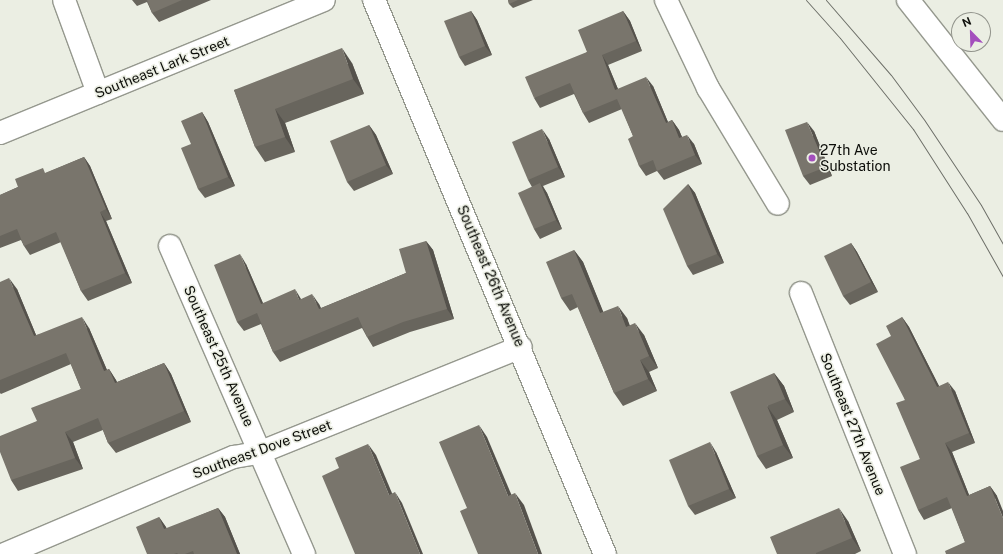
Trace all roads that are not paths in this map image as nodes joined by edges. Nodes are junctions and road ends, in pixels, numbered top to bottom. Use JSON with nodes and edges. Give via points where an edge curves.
{"nodes":[{"id":1,"x":64,"y":0,"type":"edge"},
{"id":2,"x":324,"y":0,"type":"edge"},
{"id":3,"x":374,"y":0,"type":"edge"},
{"id":4,"x":666,"y":0,"type":"edge"},
{"id":5,"x":908,"y":0,"type":"edge"},
{"id":6,"x":98,"y":93,"type":"junction"},
{"id":7,"x":1003,"y":120,"type":"edge"},
{"id":8,"x":0,"y":132,"type":"edge"},
{"id":9,"x":778,"y":204,"type":"dead end"},
{"id":10,"x":170,"y":246,"type":"dead end"},
{"id":11,"x":801,"y":293,"type":"dead end"},
{"id":12,"x":521,"y":347,"type":"junction"},
{"id":13,"x":262,"y":452,"type":"junction"},
{"id":14,"x":5,"y":554,"type":"edge"},
{"id":15,"x":304,"y":554,"type":"edge"},
{"id":16,"x":605,"y":554,"type":"edge"},
{"id":17,"x":905,"y":554,"type":"edge"}],
"edges":[{"from":1,"to":6,"type":"street"},
{"from":2,"to":6,"type":"street","name":"Southeast Lark Street"},
{"from":3,"to":12,"type":"street","name":"Southeast 26th Avenue"},
{"from":4,"to":9,"type":"street","via":[[708,88]]},
{"from":5,"to":7,"type":"street"},
{"from":6,"to":8,"type":"street","name":"Southeast Lark Street"},
{"from":10,"to":13,"type":"street","name":"Southeast 25th Avenue"},
{"from":11,"to":17,"type":"street","name":"Southeast 27th Avenue"},
{"from":12,"to":13,"type":"street","name":"Southeast Dove Street"},
{"from":12,"to":16,"type":"street","name":"Southeast 26th Avenue"},
{"from":13,"to":14,"type":"street","name":"Southeast Dove Street","via":[[234,457]]},
{"from":13,"to":15,"type":"street","name":"Southeast 25th Avenue"}]}
